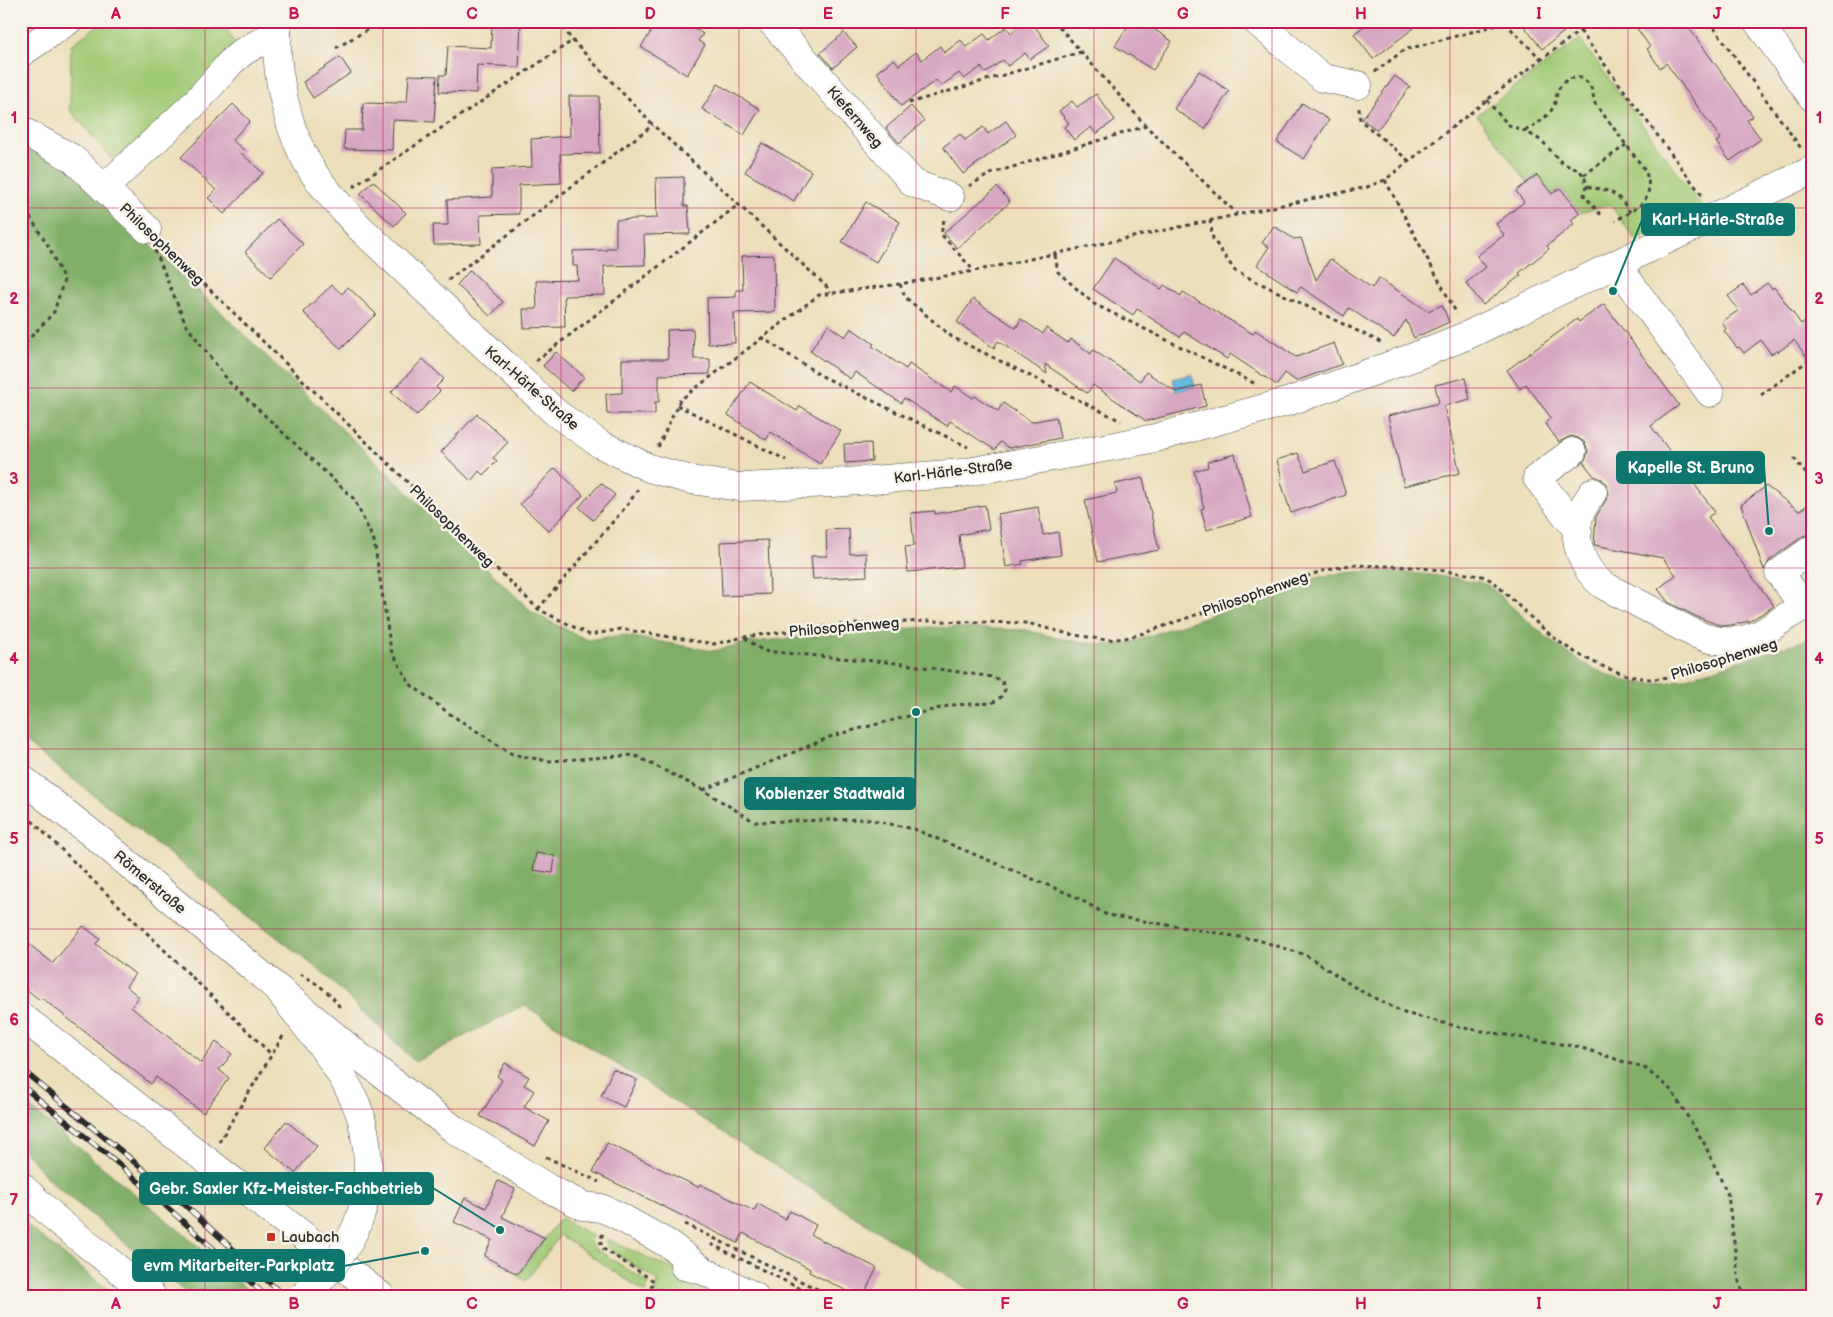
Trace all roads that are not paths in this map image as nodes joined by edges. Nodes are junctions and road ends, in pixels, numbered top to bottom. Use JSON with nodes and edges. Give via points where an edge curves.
{"nodes":[{"id":1,"x":68,"y":21,"type":"edge"},
{"id":2,"x":771,"y":21,"type":"edge"},
{"id":3,"x":1256,"y":21,"type":"edge"},
{"id":4,"x":1757,"y":21,"type":"edge"},
{"id":5,"x":278,"y":27,"type":"edge"},
{"id":6,"x":21,"y":53,"type":"edge"},
{"id":7,"x":1358,"y":85,"type":"road end"},
{"id":8,"x":1812,"y":97,"type":"edge"},
{"id":9,"x":21,"y":130,"type":"edge"},
{"id":10,"x":1809,"y":163,"type":"edge"},
{"id":11,"x":104,"y":188,"type":"junction"},
{"id":12,"x":950,"y":197,"type":"road end"},
{"id":13,"x":146,"y":229,"type":"road end"},
{"id":14,"x":1617,"y":265,"type":"junction"},
{"id":15,"x":1710,"y":393,"type":"dead end"},
{"id":16,"x":1572,"y":452,"type":"dead end"},
{"id":17,"x":1593,"y":492,"type":"dead end"},
{"id":18,"x":1578,"y":531,"type":"junction"},
{"id":19,"x":1812,"y":549,"type":"edge"},
{"id":20,"x":1808,"y":604,"type":"edge"},
{"id":21,"x":21,"y":778,"type":"edge"},
{"id":22,"x":21,"y":795,"type":"edge"},
{"id":23,"x":53,"y":803,"type":"junction"},
{"id":24,"x":277,"y":988,"type":"junction"},
{"id":25,"x":21,"y":1016,"type":"edge"},
{"id":26,"x":21,"y":1186,"type":"edge"},
{"id":27,"x":583,"y":1206,"type":"junction"},
{"id":28,"x":702,"y":1270,"type":"junction"},
{"id":29,"x":152,"y":1296,"type":"edge"},
{"id":30,"x":303,"y":1296,"type":"edge"},
{"id":31,"x":381,"y":1296,"type":"edge"},
{"id":32,"x":754,"y":1296,"type":"edge"}],
"edges":[{"from":1,"to":6,"type":"main road"},
{"from":2,"to":12,"type":"main road","name":"Kiefernweg","via":[[913,184]]},
{"from":3,"to":7,"type":"main road","via":[[1323,78]]},
{"from":4,"to":8,"type":"main road"},
{"from":5,"to":11,"type":"main road","via":[[232,61],[195,103]]},
{"from":5,"to":14,"type":"main road","name":"Karl-Härle-Straße","via":[[281,84],[288,114],[312,171],[333,200],[556,413],[600,444],[649,468],[691,480],[739,487],[833,484],[971,472],[1155,438],[1290,401],[1411,358]]},
{"from":9,"to":11,"type":"main road","name":"Philosophenweg","via":[[72,158]]},
{"from":10,"to":14,"type":"main road","name":"Karl-Härle-Straße","via":[[1718,216]]},
{"from":11,"to":13,"type":"main road","name":"Philosophenweg"},
{"from":14,"to":15,"type":"main road"},
{"from":16,"to":18,"type":"main road","via":[[1537,478]]},
{"from":17,"to":18,"type":"main road","via":[[1579,517]]},
{"from":18,"to":20,"type":"main road","via":[[1580,553],[1595,579],[1697,636],[1733,641],[1753,637]]},
{"from":19,"to":20,"type":"main road","via":[[1779,573]]},
{"from":21,"to":23,"type":"main road","name":"Römerstraße"},
{"from":22,"to":23,"type":"main road"},
{"from":23,"to":24,"type":"main road","name":"Römerstraße"},
{"from":24,"to":27,"type":"main road","via":[[359,1057],[455,1130],[517,1170]]},
{"from":24,"to":30,"type":"main road","bridge":true,"via":[[342,1077],[357,1104],[369,1159],[365,1204],[357,1227],[333,1267]]},
{"from":25,"to":31,"type":"main road"},
{"from":26,"to":29,"type":"main road","via":[[58,1221]]},
{"from":27,"to":28,"type":"main road","via":[[615,1214],[670,1245]]},
{"from":27,"to":28,"type":"main road","via":[[606,1229],[662,1258]]},
{"from":28,"to":32,"type":"main road"}]}
